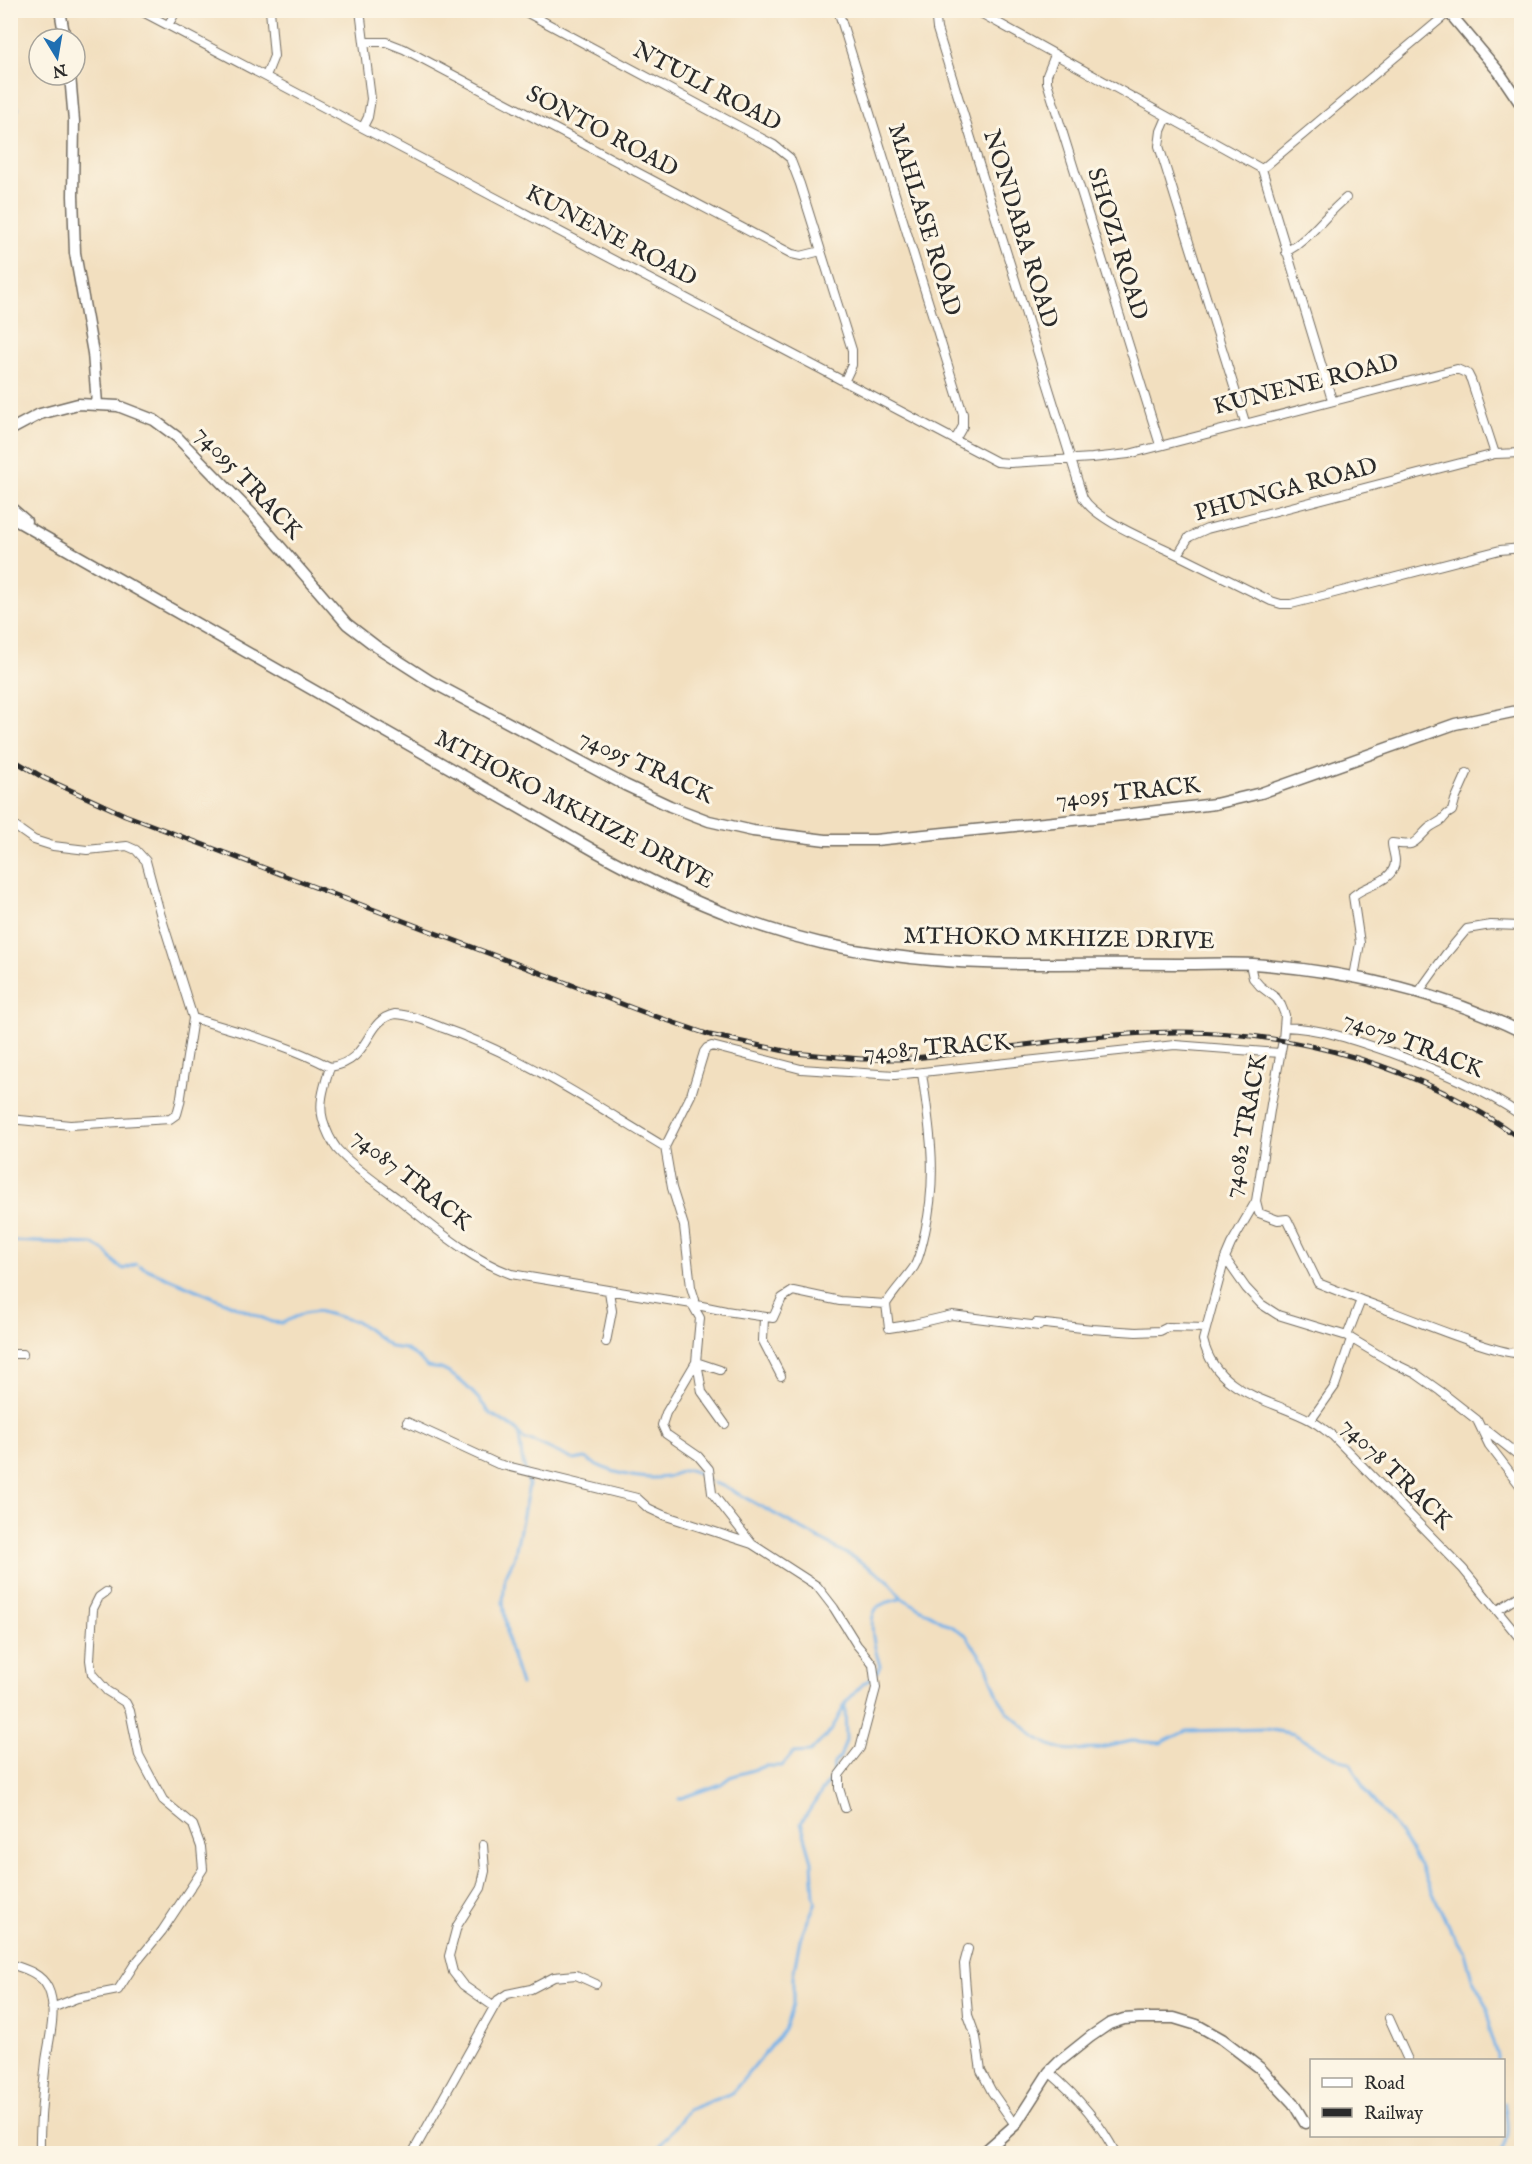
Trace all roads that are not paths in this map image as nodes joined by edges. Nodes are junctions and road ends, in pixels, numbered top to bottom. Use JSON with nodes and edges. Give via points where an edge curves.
{"nodes":[{"id":1,"x":60,"y":10,"type":"edge"},
{"id":2,"x":140,"y":10,"type":"edge"},
{"id":3,"x":177,"y":10,"type":"edge"},
{"id":4,"x":270,"y":10,"type":"edge"},
{"id":5,"x":360,"y":10,"type":"edge"},
{"id":6,"x":522,"y":10,"type":"edge"},
{"id":7,"x":838,"y":10,"type":"edge"},
{"id":8,"x":935,"y":10,"type":"edge"},
{"id":9,"x":975,"y":10,"type":"edge"},
{"id":10,"x":1448,"y":11,"type":"edge"},
{"id":11,"x":168,"y":25,"type":"junction"},
{"id":12,"x":63,"y":27,"type":"edge"},
{"id":13,"x":364,"y":42,"type":"junction"},
{"id":14,"x":1055,"y":55,"type":"junction"},
{"id":15,"x":266,"y":76,"type":"junction"},
{"id":16,"x":71,"y":87,"type":"edge"},
{"id":17,"x":1521,"y":106,"type":"edge"},
{"id":18,"x":1167,"y":117,"type":"junction"},
{"id":19,"x":363,"y":127,"type":"junction"},
{"id":20,"x":1262,"y":170,"type":"junction"},
{"id":21,"x":1346,"y":198,"type":"dead end"},
{"id":22,"x":821,"y":251,"type":"junction"},
{"id":23,"x":1286,"y":252,"type":"junction"},
{"id":24,"x":844,"y":382,"type":"junction"},
{"id":25,"x":1332,"y":400,"type":"junction"},
{"id":26,"x":97,"y":404,"type":"junction"},
{"id":27,"x":1245,"y":422,"type":"junction"},
{"id":28,"x":11,"y":430,"type":"edge"},
{"id":29,"x":956,"y":440,"type":"junction"},
{"id":30,"x":1160,"y":445,"type":"junction"},
{"id":31,"x":1521,"y":453,"type":"edge"},
{"id":32,"x":1495,"y":454,"type":"junction"},
{"id":33,"x":1071,"y":459,"type":"junction"},
{"id":34,"x":10,"y":507,"type":"edge"},
{"id":35,"x":12,"y":518,"type":"edge"},
{"id":36,"x":46,"y":538,"type":"junction"},
{"id":37,"x":1521,"y":548,"type":"edge"},
{"id":38,"x":1178,"y":555,"type":"junction"},
{"id":39,"x":1521,"y":710,"type":"edge"},
{"id":40,"x":1467,"y":773,"type":"dead end"},
{"id":41,"x":10,"y":822,"type":"edge"},
{"id":42,"x":1521,"y":926,"type":"edge"},
{"id":43,"x":1250,"y":964,"type":"junction"},
{"id":44,"x":1354,"y":977,"type":"junction"},
{"id":45,"x":1418,"y":993,"type":"junction"},
{"id":46,"x":193,"y":1018,"type":"junction"},
{"id":47,"x":1284,"y":1027,"type":"junction"},
{"id":48,"x":1521,"y":1032,"type":"edge"},
{"id":49,"x":1280,"y":1053,"type":"junction"},
{"id":50,"x":330,"y":1067,"type":"junction"},
{"id":51,"x":922,"y":1073,"type":"junction"},
{"id":52,"x":1521,"y":1116,"type":"edge"},
{"id":53,"x":10,"y":1119,"type":"edge"},
{"id":54,"x":665,"y":1147,"type":"junction"},
{"id":55,"x":1256,"y":1202,"type":"junction"},
{"id":56,"x":1226,"y":1258,"type":"junction"},
{"id":57,"x":609,"y":1291,"type":"junction"},
{"id":58,"x":1361,"y":1300,"type":"junction"},
{"id":59,"x":692,"y":1304,"type":"junction"},
{"id":60,"x":886,"y":1304,"type":"junction"},
{"id":61,"x":764,"y":1317,"type":"junction"},
{"id":62,"x":1206,"y":1328,"type":"junction"},
{"id":63,"x":1349,"y":1338,"type":"junction"},
{"id":64,"x":606,"y":1341,"type":"dead end"},
{"id":65,"x":1521,"y":1353,"type":"edge"},
{"id":66,"x":10,"y":1354,"type":"edge"},
{"id":67,"x":23,"y":1354,"type":"dead end"},
{"id":68,"x":696,"y":1362,"type":"junction"},
{"id":69,"x":1217,"y":1368,"type":"joint"},
{"id":70,"x":720,"y":1370,"type":"dead end"},
{"id":71,"x":781,"y":1376,"type":"dead end"},
{"id":72,"x":1311,"y":1420,"type":"junction"},
{"id":73,"x":1477,"y":1420,"type":"junction"},
{"id":74,"x":407,"y":1422,"type":"dead end"},
{"id":75,"x":725,"y":1424,"type":"dead end"},
{"id":76,"x":1521,"y":1458,"type":"edge"},
{"id":77,"x":1521,"y":1488,"type":"edge"},
{"id":78,"x":752,"y":1544,"type":"junction"},
{"id":79,"x":106,"y":1592,"type":"dead end"},
{"id":80,"x":1521,"y":1594,"type":"edge"},
{"id":81,"x":1498,"y":1610,"type":"junction"},
{"id":82,"x":1521,"y":1641,"type":"edge"},
{"id":83,"x":845,"y":1808,"type":"dead end"},
{"id":84,"x":483,"y":1845,"type":"dead end"},
{"id":85,"x":968,"y":1949,"type":"dead end"},
{"id":86,"x":10,"y":1964,"type":"edge"},
{"id":87,"x":596,"y":1984,"type":"dead end"},
{"id":88,"x":493,"y":2007,"type":"junction"},
{"id":89,"x":52,"y":2008,"type":"junction"},
{"id":90,"x":1389,"y":2018,"type":"dead end"},
{"id":91,"x":1407,"y":2059,"type":"edge"},
{"id":92,"x":1049,"y":2072,"type":"junction"},
{"id":93,"x":1015,"y":2125,"type":"junction"},
{"id":94,"x":1308,"y":2126,"type":"edge"},
{"id":95,"x":40,"y":2154,"type":"edge"},
{"id":96,"x":412,"y":2154,"type":"edge"},
{"id":97,"x":982,"y":2154,"type":"edge"},
{"id":98,"x":1116,"y":2154,"type":"edge"}],
"edges":[{"from":1,"to":12,"type":"street"},
{"from":2,"to":11,"type":"street","name":"KUNENE ROAD"},
{"from":3,"to":11,"type":"street"},
{"from":4,"to":15,"type":"street","via":[[274,56]]},
{"from":5,"to":13,"type":"street"},
{"from":6,"to":22,"type":"street","name":"NTULI ROAD","via":[[782,150],[793,165]]},
{"from":7,"to":29,"type":"street","name":"MAHLASE ROAD","via":[[963,414],[963,426]]},
{"from":8,"to":33,"type":"street","name":"NONDABA ROAD","via":[[939,38]]},
{"from":9,"to":14,"type":"street"},
{"from":10,"to":17,"type":"street","via":[[1499,72]]},
{"from":10,"to":20,"type":"street"},
{"from":11,"to":15,"type":"street","name":"KUNENE ROAD"},
{"from":13,"to":19,"type":"street","via":[[371,107]]},
{"from":13,"to":22,"type":"street","name":"SONTO ROAD","via":[[386,42],[404,49],[792,254]]},
{"from":14,"to":18,"type":"street"},
{"from":14,"to":30,"type":"street","name":"SHOZI ROAD","via":[[1047,82]]},
{"from":15,"to":19,"type":"street","name":"KUNENE ROAD"},
{"from":16,"to":26,"type":"street","via":[[75,253],[93,352]]},
{"from":18,"to":20,"type":"street"},
{"from":18,"to":27,"type":"street","via":[[1159,146]]},
{"from":19,"to":24,"type":"street","name":"KUNENE ROAD"},
{"from":20,"to":23,"type":"street"},
{"from":21,"to":23,"type":"street","via":[[1308,238]]},
{"from":22,"to":24,"type":"street","name":"NTULI ROAD","via":[[852,350],[852,365]]},
{"from":23,"to":25,"type":"street"},
{"from":24,"to":29,"type":"street","name":"KUNENE ROAD"},
{"from":25,"to":27,"type":"street","name":"KUNENE ROAD"},
{"from":25,"to":32,"type":"street","name":"KUNENE ROAD","via":[[1443,372],[1464,371],[1471,380]]},
{"from":26,"to":28,"type":"street","name":"74095 TRACK","via":[[53,410]]},
{"from":26,"to":39,"type":"street","name":"74095 TRACK","via":[[118,405],[138,412],[177,437],[252,514],[348,624],[400,662],[625,785],[709,821],[753,831],[826,840],[875,840],[1215,804],[1261,793],[1455,724]]},
{"from":27,"to":30,"type":"street","name":"KUNENE ROAD"},
{"from":29,"to":33,"type":"street","name":"KUNENE ROAD","via":[[997,462]]},
{"from":30,"to":33,"type":"street","name":"KUNENE ROAD","via":[[1113,456]]},
{"from":31,"to":32,"type":"street","name":"PHUNGA ROAD"},
{"from":32,"to":38,"type":"street","name":"PHUNGA ROAD","via":[[1207,529],[1189,537]]},
{"from":33,"to":38,"type":"street","via":[[1088,506]]},
{"from":34,"to":36,"type":"street"},
{"from":35,"to":36,"type":"street","name":"MTHOKO MKHIZE DRIVE"},
{"from":36,"to":43,"type":"street","name":"MTHOKO MKHIZE DRIVE","via":[[595,851],[646,879],[730,916],[825,944],[939,961]]},
{"from":37,"to":38,"type":"street","name":"PHUNGA ROAD","via":[[1281,604]]},
{"from":40,"to":44,"type":"street","via":[[1452,811],[1419,841],[1392,843],[1393,870],[1353,896],[1360,943]]},
{"from":41,"to":46,"type":"street","via":[[34,840],[53,846],[87,850],[127,846],[141,854]]},
{"from":42,"to":45,"type":"street","via":[[1467,929]]},
{"from":43,"to":44,"type":"street","name":"MTHOKO MKHIZE DRIVE"},
{"from":43,"to":47,"type":"street","name":"74082 TRACK","via":[[1253,978],[1281,1005]]},
{"from":44,"to":45,"type":"street","name":"MTHOKO MKHIZE DRIVE"},
{"from":45,"to":48,"type":"street","name":"MTHOKO MKHIZE DRIVE"},
{"from":46,"to":50,"type":"street","via":[[277,1044]]},
{"from":46,"to":53,"type":"street","via":[[180,1103],[177,1114],[170,1119],[70,1125]]},
{"from":47,"to":49,"type":"street","name":"74082 TRACK"},
{"from":47,"to":52,"type":"street","name":"74079 TRACK","via":[[1333,1034],[1447,1073]]},
{"from":49,"to":51,"type":"street","name":"74087 TRACK","via":[[1175,1046]]},
{"from":49,"to":55,"type":"street","name":"74082 TRACK"},
{"from":50,"to":54,"type":"street","via":[[355,1058],[382,1020],[403,1014],[492,1047]]},
{"from":50,"to":57,"type":"street","name":"74087 TRACK","via":[[322,1095],[323,1119],[336,1148],[365,1174],[497,1269]]},
{"from":51,"to":54,"type":"street","name":"74087 TRACK","via":[[801,1069],[712,1046],[704,1052],[691,1095]]},
{"from":51,"to":60,"type":"street","via":[[933,1158],[929,1216],[914,1267]]},
{"from":54,"to":59,"type":"street","via":[[684,1226],[695,1300]]},
{"from":55,"to":56,"type":"street","name":"74082 TRACK"},
{"from":55,"to":58,"type":"street","via":[[1259,1213],[1287,1219],[1318,1283]]},
{"from":56,"to":62,"type":"street","name":"74082 TRACK"},
{"from":56,"to":63,"type":"street","via":[[1261,1304],[1278,1315]]},
{"from":57,"to":59,"type":"street","name":"74087 TRACK"},
{"from":57,"to":64,"type":"street","via":[[612,1311]]},
{"from":58,"to":63,"type":"street"},
{"from":58,"to":65,"type":"street","via":[[1487,1347],[1515,1355]]},
{"from":59,"to":61,"type":"street","name":"74087 TRACK"},
{"from":59,"to":68,"type":"street","via":[[700,1318]]},
{"from":60,"to":61,"type":"street","via":[[840,1301],[793,1291],[782,1298],[773,1318]]},
{"from":60,"to":62,"type":"street","via":[[889,1328],[952,1315],[1092,1329]]},
{"from":61,"to":71,"type":"street","via":[[763,1341]]},
{"from":62,"to":69,"type":"street","name":"74082 TRACK","via":[[1206,1351]]},
{"from":63,"to":72,"type":"street","via":[[1335,1386]]},
{"from":63,"to":73,"type":"street","via":[[1416,1374]]},
{"from":66,"to":67,"type":"street"},
{"from":68,"to":70,"type":"street"},
{"from":68,"to":75,"type":"street","via":[[702,1392]]},
{"from":68,"to":78,"type":"street","via":[[663,1419],[664,1430],[698,1456],[709,1470],[712,1493]]},
{"from":69,"to":72,"type":"street","name":"74078 TRACK","via":[[1256,1399]]},
{"from":72,"to":81,"type":"street","name":"74078 TRACK","via":[[1355,1458]]},
{"from":73,"to":76,"type":"street"},
{"from":73,"to":77,"type":"street","via":[[1489,1445]]},
{"from":74,"to":78,"type":"street","via":[[498,1464],[637,1498],[663,1515]]},
{"from":78,"to":83,"type":"street","via":[[817,1586],[873,1665],[876,1688],[861,1748],[839,1775]]},
{"from":79,"to":89,"type":"street","via":[[93,1609],[92,1674],[126,1703],[139,1755],[163,1800],[193,1825],[203,1869],[118,1990],[76,1998]]},
{"from":80,"to":81,"type":"street"},
{"from":81,"to":82,"type":"street","name":"74078 TRACK"},
{"from":84,"to":88,"type":"street","via":[[481,1888],[457,1926],[449,1956],[462,1985]]},
{"from":85,"to":93,"type":"street","via":[[964,1964],[968,2015],[981,2071]]},
{"from":86,"to":89,"type":"street","via":[[41,1977],[48,1987]]},
{"from":87,"to":88,"type":"street","via":[[576,1975],[554,1977],[502,1997]]},
{"from":88,"to":96,"type":"street"},
{"from":89,"to":95,"type":"street"},
{"from":90,"to":91,"type":"street"},
{"from":92,"to":93,"type":"street"},
{"from":92,"to":94,"type":"street","via":[[1109,2024],[1124,2019],[1174,2018],[1222,2039],[1260,2068],[1293,2103]]},
{"from":92,"to":98,"type":"street","via":[[1086,2108]]},
{"from":93,"to":97,"type":"street"}]}
